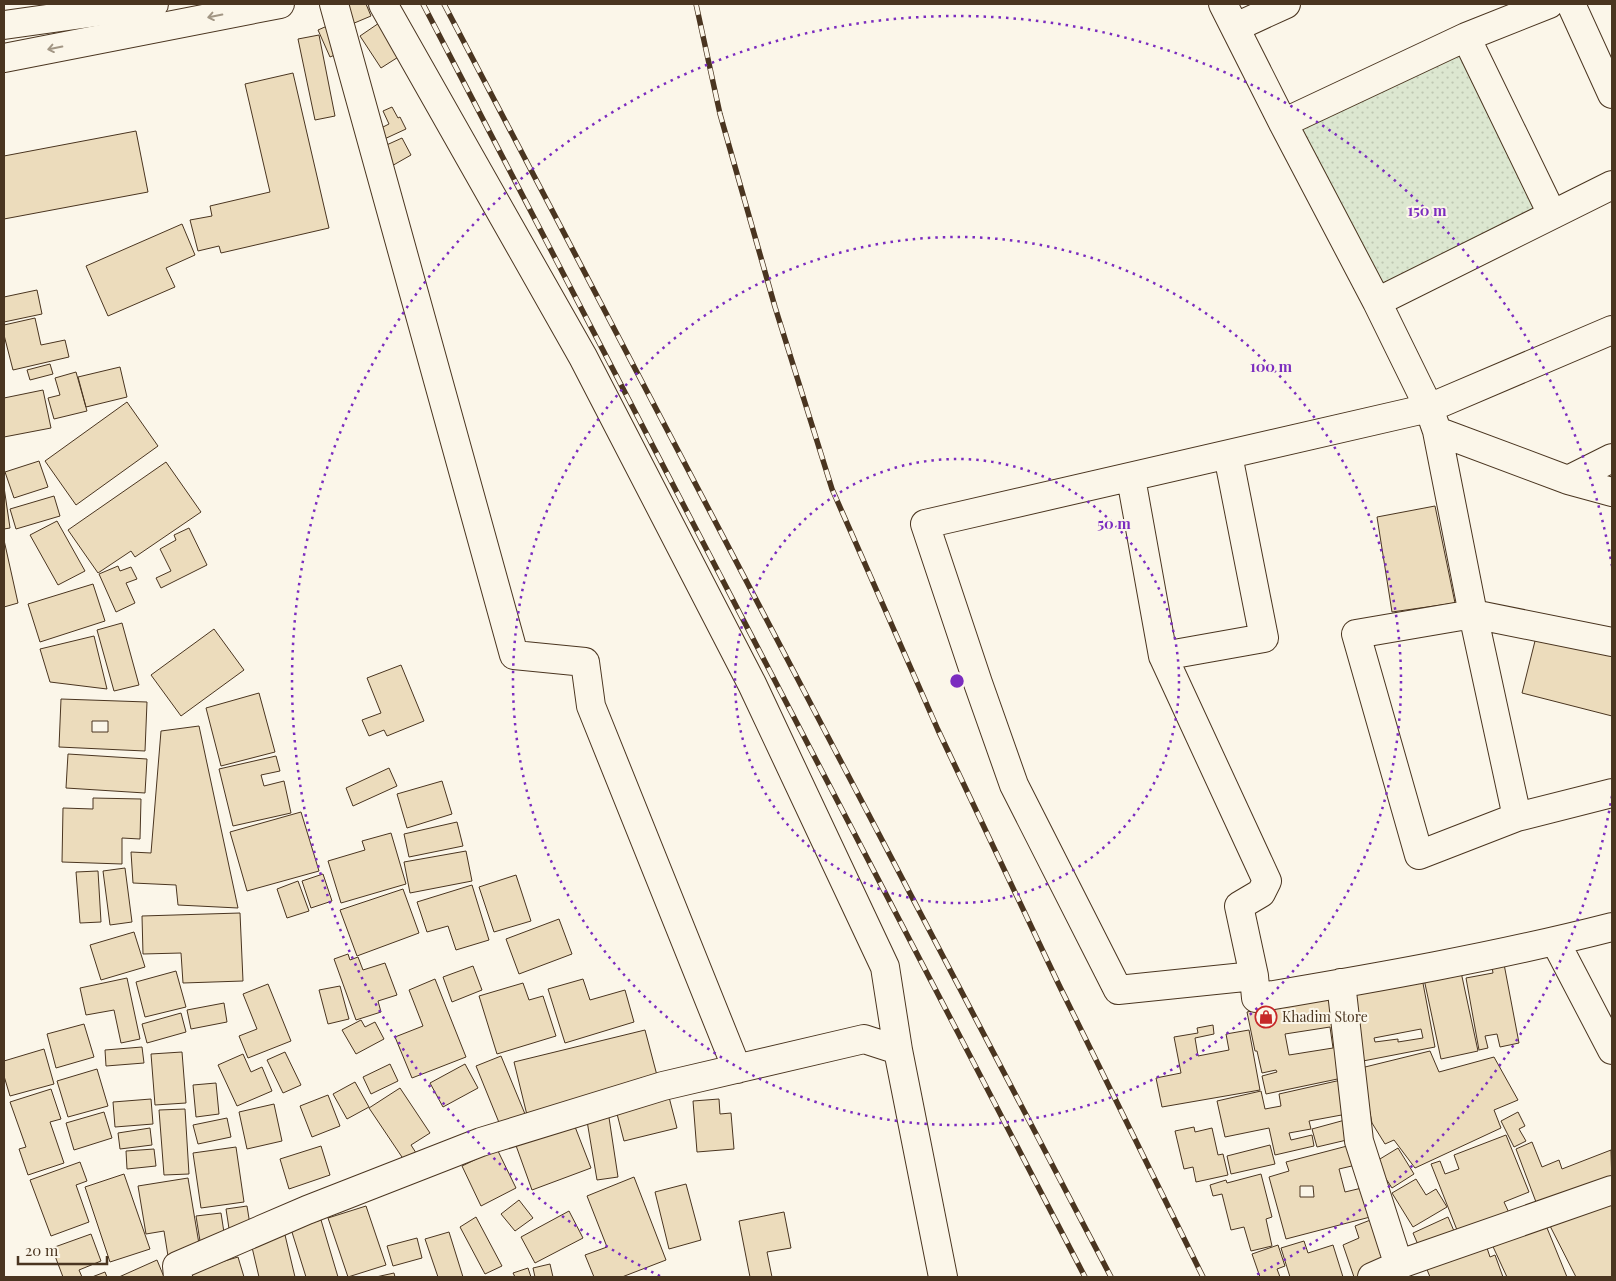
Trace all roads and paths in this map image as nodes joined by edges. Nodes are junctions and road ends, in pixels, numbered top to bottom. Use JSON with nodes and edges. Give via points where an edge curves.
{"nodes":[{"id":1,"x":154,"y":4,"type":"edge"},
{"id":2,"x":280,"y":4,"type":"edge"},
{"id":3,"x":334,"y":4,"type":"edge"},
{"id":4,"x":383,"y":4,"type":"edge"},
{"id":5,"x":1223,"y":4,"type":"edge"},
{"id":6,"x":1286,"y":4,"type":"edge"},
{"id":7,"x":1549,"y":4,"type":"edge"},
{"id":8,"x":1571,"y":4,"type":"edge"},
{"id":9,"x":4,"y":25,"type":"edge"},
{"id":10,"x":1236,"y":28,"type":"junction"},
{"id":11,"x":1466,"y":37,"type":"junction"},
{"id":12,"x":4,"y":58,"type":"edge"},
{"id":13,"x":1612,"y":94,"type":"edge"},
{"id":14,"x":1283,"y":122,"type":"junction"},
{"id":15,"x":1612,"y":185,"type":"edge"},
{"id":16,"x":1552,"y":214,"type":"junction"},
{"id":17,"x":1377,"y":302,"type":"junction"},
{"id":18,"x":1612,"y":330,"type":"edge"},
{"id":19,"x":1433,"y":420,"type":"junction"},
{"id":20,"x":1228,"y":455,"type":"junction"},
{"id":21,"x":1612,"y":458,"type":"edge"},
{"id":22,"x":1131,"y":478,"type":"junction"},
{"id":23,"x":1568,"y":480,"type":"junction"},
{"id":24,"x":1612,"y":492,"type":"edge"},
{"id":25,"x":1473,"y":614,"type":"junction"},
{"id":26,"x":1612,"y":642,"type":"edge"},
{"id":27,"x":1163,"y":656,"type":"junction"},
{"id":28,"x":1612,"y":793,"type":"edge"},
{"id":29,"x":1517,"y":817,"type":"junction"},
{"id":30,"x":1612,"y":926,"type":"edge"},
{"id":31,"x":1555,"y":941,"type":"junction"},
{"id":32,"x":1254,"y":976,"type":"junction"},
{"id":33,"x":1341,"y":983,"type":"junction"},
{"id":34,"x":898,"y":1050,"type":"junction"},
{"id":35,"x":1612,"y":1050,"type":"edge"},
{"id":36,"x":736,"y":1069,"type":"junction"},
{"id":37,"x":1612,"y":1190,"type":"edge"},
{"id":38,"x":1406,"y":1268,"type":"edge"},
{"id":39,"x":935,"y":1273,"type":"edge"},
{"id":40,"x":178,"y":1277,"type":"edge"},
{"id":41,"x":1372,"y":1277,"type":"edge"}],
"edges":[{"from":1,"to":9,"type":"street"},
{"from":2,"to":12,"type":"street","one_way":true},
{"from":3,"to":36,"type":"street","via":[[514,655],[585,662],[591,706]]},
{"from":4,"to":34,"type":"street","via":[[583,357],[752,684],[885,967]]},
{"from":5,"to":10,"type":"street"},
{"from":6,"to":10,"type":"street"},
{"from":7,"to":11,"type":"street"},
{"from":8,"to":13,"type":"street"},
{"from":10,"to":14,"type":"street"},
{"from":11,"to":14,"type":"street"},
{"from":11,"to":16,"type":"street"},
{"from":14,"to":17,"type":"street"},
{"from":15,"to":16,"type":"street"},
{"from":16,"to":17,"type":"street"},
{"from":17,"to":19,"type":"street"},
{"from":18,"to":19,"type":"street"},
{"from":19,"to":20,"type":"street"},
{"from":19,"to":23,"type":"street"},
{"from":19,"to":25,"type":"street"},
{"from":20,"to":22,"type":"street"},
{"from":20,"to":27,"type":"street","via":[[1264,638]]},
{"from":21,"to":23,"type":"street"},
{"from":22,"to":27,"type":"street"},
{"from":22,"to":32,"type":"street","via":[[925,524],[1014,785],[1118,990]]},
{"from":23,"to":24,"type":"street"},
{"from":25,"to":26,"type":"street"},
{"from":25,"to":29,"type":"street"},
{"from":25,"to":29,"type":"street","via":[[1356,634],[1419,855]]},
{"from":27,"to":32,"type":"street","via":[[1267,881],[1261,893],[1239,906]]},
{"from":28,"to":29,"type":"street"},
{"from":30,"to":31,"type":"street"},
{"from":31,"to":33,"type":"street"},
{"from":31,"to":35,"type":"street"},
{"from":32,"to":33,"type":"street","via":[[1256,998]]},
{"from":33,"to":38,"type":"street","via":[[1359,1141]]},
{"from":34,"to":36,"type":"street","via":[[864,1040]]},
{"from":34,"to":39,"type":"street"},
{"from":36,"to":40,"type":"street","via":[[663,1086],[481,1142],[306,1210],[177,1266]]},
{"from":37,"to":38,"type":"street"},
{"from":38,"to":41,"type":"street"}]}
